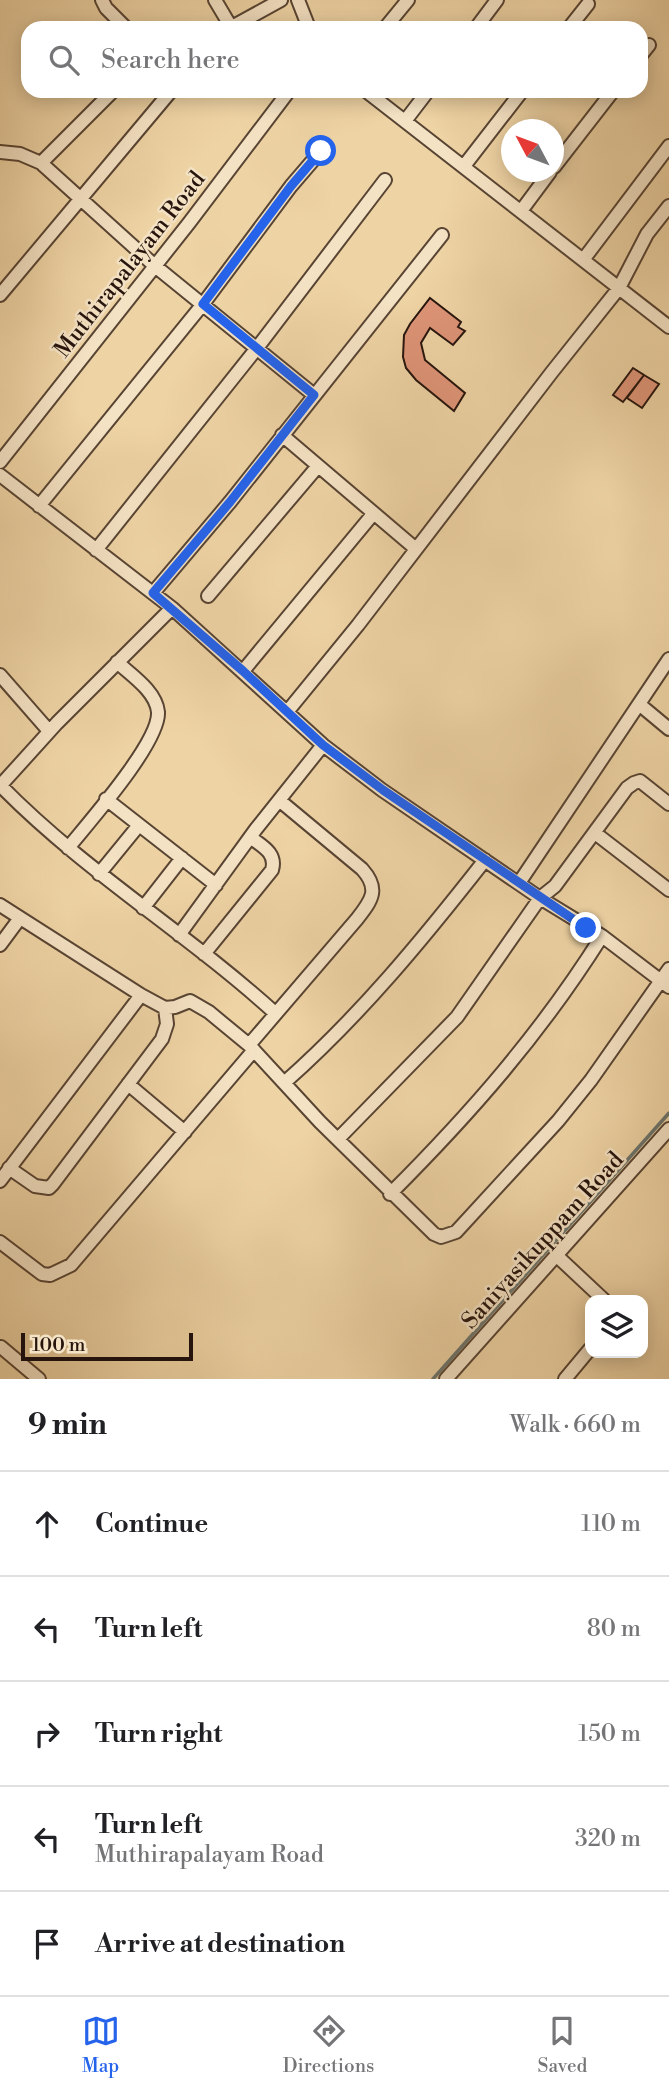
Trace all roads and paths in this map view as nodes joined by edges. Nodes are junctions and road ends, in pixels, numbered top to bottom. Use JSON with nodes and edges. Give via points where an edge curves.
{"nodes":[{"id":1,"x":102,"y":0,"type":"edge"},
{"id":2,"x":215,"y":0,"type":"edge"},
{"id":3,"x":281,"y":0,"type":"edge"},
{"id":4,"x":298,"y":0,"type":"edge"},
{"id":5,"x":408,"y":0,"type":"edge"},
{"id":6,"x":497,"y":0,"type":"edge"},
{"id":7,"x":588,"y":4,"type":"dead end"},
{"id":8,"x":119,"y":21,"type":"edge"},
{"id":9,"x":226,"y":21,"type":"edge"},
{"id":10,"x":243,"y":21,"type":"edge"},
{"id":11,"x":306,"y":21,"type":"edge"},
{"id":12,"x":391,"y":21,"type":"edge"},
{"id":13,"x":482,"y":21,"type":"edge"},
{"id":14,"x":575,"y":21,"type":"edge"},
{"id":15,"x":106,"y":98,"type":"edge"},
{"id":16,"x":165,"y":98,"type":"edge"},
{"id":17,"x":284,"y":98,"type":"edge"},
{"id":18,"x":375,"y":98,"type":"edge"},
{"id":19,"x":423,"y":98,"type":"edge"},
{"id":20,"x":517,"y":98,"type":"edge"},
{"id":21,"x":608,"y":98,"type":"edge"},
{"id":22,"x":405,"y":121,"type":"junction"},
{"id":23,"x":669,"y":146,"type":"edge"},
{"id":24,"x":321,"y":151,"type":"dead end"},
{"id":25,"x":0,"y":152,"type":"edge"},
{"id":26,"x":564,"y":154,"type":"edge"},
{"id":27,"x":41,"y":163,"type":"junction"},
{"id":28,"x":464,"y":166,"type":"junction"},
{"id":29,"x":385,"y":180,"type":"dead end"},
{"id":30,"x":543,"y":182,"type":"edge"},
{"id":31,"x":83,"y":199,"type":"junction"},
{"id":32,"x":669,"y":206,"type":"edge"},
{"id":33,"x":521,"y":211,"type":"junction"},
{"id":34,"x":442,"y":235,"type":"dead end"},
{"id":35,"x":583,"y":260,"type":"junction"},
{"id":36,"x":155,"y":266,"type":"junction"},
{"id":37,"x":619,"y":288,"type":"junction"},
{"id":38,"x":0,"y":295,"type":"edge"},
{"id":39,"x":203,"y":304,"type":"junction"},
{"id":40,"x":669,"y":327,"type":"edge"},
{"id":41,"x":257,"y":348,"type":"junction"},
{"id":42,"x":314,"y":395,"type":"junction"},
{"id":43,"x":282,"y":435,"type":"junction"},
{"id":44,"x":0,"y":462,"type":"edge"},
{"id":45,"x":318,"y":466,"type":"junction"},
{"id":46,"x":0,"y":475,"type":"edge"},
{"id":47,"x":38,"y":506,"type":"junction"},
{"id":48,"x":373,"y":514,"type":"junction"},
{"id":49,"x":416,"y":549,"type":"junction"},
{"id":50,"x":96,"y":550,"type":"junction"},
{"id":51,"x":153,"y":593,"type":"junction"},
{"id":52,"x":208,"y":596,"type":"dead end"},
{"id":53,"x":172,"y":608,"type":"junction"},
{"id":54,"x":669,"y":659,"type":"edge"},
{"id":55,"x":117,"y":662,"type":"junction"},
{"id":56,"x":243,"y":671,"type":"junction"},
{"id":57,"x":0,"y":675,"type":"edge"},
{"id":58,"x":639,"y":704,"type":"junction"},
{"id":59,"x":287,"y":712,"type":"junction"},
{"id":60,"x":669,"y":729,"type":"edge"},
{"id":61,"x":49,"y":731,"type":"junction"},
{"id":62,"x":323,"y":745,"type":"junction"},
{"id":63,"x":0,"y":786,"type":"edge"},
{"id":64,"x":106,"y":799,"type":"junction"},
{"id":65,"x":279,"y":800,"type":"junction"},
{"id":66,"x":669,"y":804,"type":"edge"},
{"id":67,"x":139,"y":825,"type":"junction"},
{"id":68,"x":595,"y":832,"type":"junction"},
{"id":69,"x":250,"y":837,"type":"junction"},
{"id":70,"x":68,"y":848,"type":"junction"},
{"id":71,"x":181,"y":858,"type":"junction"},
{"id":72,"x":485,"y":860,"type":"junction"},
{"id":73,"x":99,"y":874,"type":"junction"},
{"id":74,"x":519,"y":883,"type":"junction"},
{"id":75,"x":216,"y":885,"type":"junction"},
{"id":76,"x":669,"y":890,"type":"edge"},
{"id":77,"x":540,"y":898,"type":"junction"},
{"id":78,"x":0,"y":905,"type":"edge"},
{"id":79,"x":143,"y":908,"type":"junction"},
{"id":80,"x":20,"y":918,"type":"junction"},
{"id":81,"x":179,"y":935,"type":"junction"},
{"id":82,"x":602,"y":936,"type":"junction"},
{"id":83,"x":0,"y":945,"type":"edge"},
{"id":84,"x":204,"y":954,"type":"junction"},
{"id":85,"x":669,"y":969,"type":"edge"},
{"id":86,"x":664,"y":984,"type":"edge"},
{"id":87,"x":141,"y":995,"type":"junction"},
{"id":88,"x":165,"y":1008,"type":"junction"},
{"id":89,"x":275,"y":1013,"type":"junction"},
{"id":90,"x":252,"y":1047,"type":"junction"},
{"id":91,"x":284,"y":1083,"type":"junction"},
{"id":92,"x":128,"y":1084,"type":"junction"},
{"id":93,"x":669,"y":1129,"type":"edge"},
{"id":94,"x":185,"y":1132,"type":"junction"},
{"id":95,"x":338,"y":1139,"type":"junction"},
{"id":96,"x":9,"y":1168,"type":"junction"},
{"id":97,"x":0,"y":1181,"type":"edge"},
{"id":98,"x":390,"y":1194,"type":"junction"},
{"id":99,"x":0,"y":1243,"type":"edge"},
{"id":100,"x":557,"y":1256,"type":"junction"},
{"id":101,"x":599,"y":1295,"type":"edge"},
{"id":102,"x":1,"y":1348,"type":"edge"},
{"id":103,"x":585,"y":1355,"type":"edge"},
{"id":104,"x":32,"y":1377,"type":"edge"},
{"id":105,"x":446,"y":1379,"type":"edge"},
{"id":106,"x":565,"y":1379,"type":"edge"}],
"edges":[{"from":1,"to":8,"type":"street"},
{"from":2,"to":9,"type":"street"},
{"from":3,"to":10,"type":"street"},
{"from":4,"to":11,"type":"street"},
{"from":5,"to":12,"type":"street"},
{"from":6,"to":13,"type":"street"},
{"from":7,"to":14,"type":"street"},
{"from":15,"to":27,"type":"street"},
{"from":16,"to":31,"type":"street"},
{"from":17,"to":36,"type":"street","name":"Muthirapalayam Road"},
{"from":18,"to":22,"type":"street"},
{"from":19,"to":22,"type":"street"},
{"from":20,"to":28,"type":"street"},
{"from":21,"to":26,"type":"street"},
{"from":22,"to":28,"type":"street"},
{"from":23,"to":35,"type":"street"},
{"from":24,"to":39,"type":"street"},
{"from":25,"to":27,"type":"street"},
{"from":27,"to":31,"type":"street"},
{"from":28,"to":33,"type":"street"},
{"from":29,"to":41,"type":"street"},
{"from":30,"to":33,"type":"street"},
{"from":31,"to":36,"type":"street"},
{"from":31,"to":38,"type":"street"},
{"from":32,"to":37,"type":"street","via":[[647,234]]},
{"from":33,"to":35,"type":"street"},
{"from":34,"to":42,"type":"street"},
{"from":35,"to":37,"type":"street"},
{"from":36,"to":39,"type":"street"},
{"from":36,"to":44,"type":"street","name":"Muthirapalayam Road"},
{"from":37,"to":40,"type":"street"},
{"from":37,"to":49,"type":"street"},
{"from":39,"to":41,"type":"street"},
{"from":39,"to":47,"type":"street"},
{"from":41,"to":42,"type":"street"},
{"from":41,"to":50,"type":"street"},
{"from":42,"to":43,"type":"street"},
{"from":43,"to":45,"type":"street"},
{"from":43,"to":51,"type":"street"},
{"from":45,"to":48,"type":"street"},
{"from":45,"to":52,"type":"street"},
{"from":46,"to":47,"type":"street"},
{"from":47,"to":50,"type":"street"},
{"from":48,"to":49,"type":"street"},
{"from":48,"to":56,"type":"street"},
{"from":49,"to":59,"type":"street"},
{"from":50,"to":51,"type":"street"},
{"from":51,"to":53,"type":"street"},
{"from":53,"to":55,"type":"street"},
{"from":53,"to":56,"type":"street"},
{"from":54,"to":58,"type":"street"},
{"from":55,"to":61,"type":"street"},
{"from":55,"to":64,"type":"street","via":[[147,690],[158,710],[157,724]]},
{"from":56,"to":59,"type":"street"},
{"from":57,"to":61,"type":"street"},
{"from":58,"to":60,"type":"street"},
{"from":58,"to":74,"type":"street"},
{"from":59,"to":62,"type":"street"},
{"from":61,"to":63,"type":"street"},
{"from":62,"to":65,"type":"street"},
{"from":62,"to":72,"type":"street"},
{"from":63,"to":70,"type":"street"},
{"from":64,"to":67,"type":"street"},
{"from":64,"to":70,"type":"street"},
{"from":65,"to":69,"type":"street"},
{"from":65,"to":89,"type":"street","via":[[362,869],[373,890],[361,914]]},
{"from":66,"to":68,"type":"street","via":[[640,781],[634,783]]},
{"from":67,"to":71,"type":"street"},
{"from":67,"to":73,"type":"street"},
{"from":68,"to":76,"type":"street"},
{"from":68,"to":77,"type":"street","via":[[555,886]]},
{"from":69,"to":75,"type":"street"},
{"from":69,"to":84,"type":"street","via":[[272,857],[272,870]]},
{"from":70,"to":73,"type":"street"},
{"from":71,"to":75,"type":"street"},
{"from":71,"to":79,"type":"street"},
{"from":72,"to":74,"type":"street"},
{"from":72,"to":91,"type":"street","via":[[371,999]]},
{"from":73,"to":79,"type":"street"},
{"from":74,"to":77,"type":"street"},
{"from":75,"to":81,"type":"street"},
{"from":77,"to":82,"type":"street"},
{"from":77,"to":95,"type":"street","via":[[457,1017]]},
{"from":78,"to":80,"type":"street"},
{"from":79,"to":81,"type":"street"},
{"from":80,"to":83,"type":"street"},
{"from":80,"to":87,"type":"street"},
{"from":81,"to":84,"type":"street"},
{"from":82,"to":86,"type":"street"},
{"from":82,"to":98,"type":"street","via":[[530,1041]]},
{"from":84,"to":89,"type":"street"},
{"from":85,"to":86,"type":"street"},
{"from":86,"to":98,"type":"street","via":[[558,1121],[456,1232],[441,1237],[434,1234]]},
{"from":87,"to":88,"type":"street"},
{"from":87,"to":96,"type":"street"},
{"from":88,"to":90,"type":"street","via":[[196,1003]]},
{"from":88,"to":92,"type":"street","via":[[162,1040]]},
{"from":89,"to":90,"type":"street"},
{"from":90,"to":91,"type":"street"},
{"from":90,"to":94,"type":"street"},
{"from":91,"to":95,"type":"street"},
{"from":92,"to":94,"type":"street"},
{"from":92,"to":96,"type":"street","via":[[49,1188],[35,1186]]},
{"from":93,"to":100,"type":"street","name":"Saniyasikuppam Road"},
{"from":94,"to":99,"type":"street","via":[[71,1265],[42,1274]]},
{"from":95,"to":98,"type":"street"},
{"from":96,"to":97,"type":"street"},
{"from":100,"to":101,"type":"street"},
{"from":100,"to":105,"type":"street","name":"Saniyasikuppam Road"},
{"from":102,"to":104,"type":"street"},
{"from":103,"to":106,"type":"street"}]}
